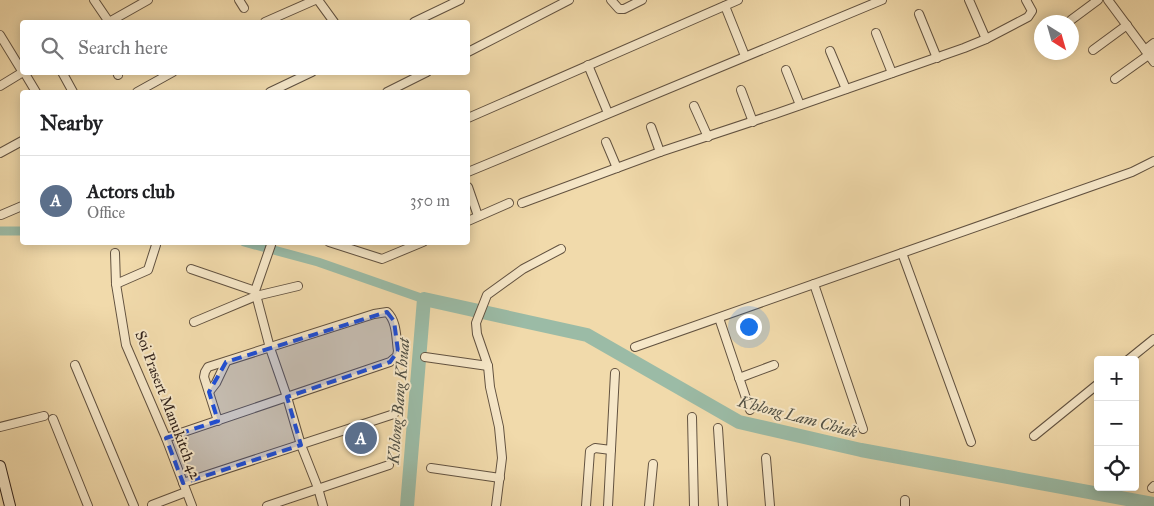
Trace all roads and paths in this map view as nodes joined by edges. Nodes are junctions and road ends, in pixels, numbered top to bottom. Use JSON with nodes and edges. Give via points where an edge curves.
{"nodes":[{"id":1,"x":94,"y":0,"type":"edge"},
{"id":2,"x":148,"y":0,"type":"edge"},
{"id":3,"x":240,"y":0,"type":"edge"},
{"id":4,"x":316,"y":0,"type":"edge"},
{"id":5,"x":460,"y":0,"type":"edge"},
{"id":6,"x":569,"y":0,"type":"edge"},
{"id":7,"x":611,"y":0,"type":"edge"},
{"id":8,"x":642,"y":0,"type":"edge"},
{"id":9,"x":738,"y":0,"type":"edge"},
{"id":10,"x":882,"y":0,"type":"edge"},
{"id":11,"x":969,"y":0,"type":"edge"},
{"id":12,"x":1026,"y":0,"type":"edge"},
{"id":13,"x":1098,"y":0,"type":"edge"},
{"id":14,"x":1108,"y":0,"type":"edge"},
{"id":15,"x":725,"y":6,"type":"junction"},
{"id":16,"x":244,"y":8,"type":"dead end"},
{"id":17,"x":919,"y":14,"type":"dead end"},
{"id":18,"x":1078,"y":15,"type":"edge"},
{"id":19,"x":108,"y":20,"type":"edge"},
{"id":20,"x":113,"y":20,"type":"edge"},
{"id":21,"x":274,"y":20,"type":"edge"},
{"id":22,"x":332,"y":20,"type":"edge"},
{"id":23,"x":418,"y":20,"type":"edge"},
{"id":24,"x":1127,"y":26,"type":"junction"},
{"id":25,"x":876,"y":33,"type":"dead end"},
{"id":26,"x":0,"y":35,"type":"edge"},
{"id":27,"x":986,"y":39,"type":"junction"},
{"id":28,"x":1154,"y":43,"type":"edge"},
{"id":29,"x":1093,"y":50,"type":"dead end"},
{"id":30,"x":470,"y":51,"type":"edge"},
{"id":31,"x":830,"y":51,"type":"dead end"},
{"id":32,"x":1149,"y":52,"type":"edge"},
{"id":33,"x":745,"y":56,"type":"junction"},
{"id":34,"x":937,"y":58,"type":"junction"},
{"id":35,"x":1154,"y":62,"type":"edge"},
{"id":36,"x":588,"y":65,"type":"junction"},
{"id":37,"x":20,"y":67,"type":"edge"},
{"id":38,"x":786,"y":70,"type":"dead end"},
{"id":39,"x":892,"y":73,"type":"junction"},
{"id":40,"x":20,"y":74,"type":"edge"},
{"id":41,"x":25,"y":75,"type":"edge"},
{"id":42,"x":64,"y":75,"type":"edge"},
{"id":43,"x":168,"y":75,"type":"edge"},
{"id":44,"x":306,"y":75,"type":"edge"},
{"id":45,"x":421,"y":75,"type":"edge"},
{"id":46,"x":1116,"y":80,"type":"dead end"},
{"id":47,"x":0,"y":86,"type":"edge"},
{"id":48,"x":846,"y":89,"type":"junction"},
{"id":49,"x":35,"y":90,"type":"edge"},
{"id":50,"x":72,"y":90,"type":"edge"},
{"id":51,"x":141,"y":90,"type":"edge"},
{"id":52,"x":274,"y":90,"type":"edge"},
{"id":53,"x":392,"y":90,"type":"edge"},
{"id":54,"x":741,"y":90,"type":"dead end"},
{"id":55,"x":800,"y":105,"type":"junction"},
{"id":56,"x":694,"y":106,"type":"dead end"},
{"id":57,"x":608,"y":113,"type":"junction"},
{"id":58,"x":470,"y":117,"type":"edge"},
{"id":59,"x":753,"y":122,"type":"junction"},
{"id":60,"x":651,"y":127,"type":"dead end"},
{"id":61,"x":708,"y":137,"type":"junction"},
{"id":62,"x":20,"y":142,"type":"edge"},
{"id":63,"x":606,"y":142,"type":"dead end"},
{"id":64,"x":660,"y":152,"type":"junction"},
{"id":65,"x":0,"y":154,"type":"edge"},
{"id":66,"x":1154,"y":161,"type":"edge"},
{"id":67,"x":617,"y":168,"type":"junction"},
{"id":68,"x":470,"y":171,"type":"edge"},
{"id":69,"x":470,"y":193,"type":"edge"},
{"id":70,"x":509,"y":203,"type":"dead end"},
{"id":71,"x":522,"y":204,"type":"dead end"},
{"id":72,"x":20,"y":207,"type":"edge"},
{"id":73,"x":1,"y":216,"type":"edge"},
{"id":74,"x":478,"y":216,"type":"junction"},
{"id":75,"x":470,"y":220,"type":"edge"},
{"id":76,"x":156,"y":245,"type":"dead end"},
{"id":77,"x":271,"y":245,"type":"edge"},
{"id":78,"x":338,"y":245,"type":"edge"},
{"id":79,"x":416,"y":245,"type":"edge"},
{"id":80,"x":561,"y":250,"type":"dead end"},
{"id":81,"x":115,"y":253,"type":"dead end"},
{"id":82,"x":902,"y":254,"type":"junction"},
{"id":83,"x":191,"y":269,"type":"dead end"},
{"id":84,"x":116,"y":284,"type":"junction"},
{"id":85,"x":814,"y":284,"type":"junction"},
{"id":86,"x":298,"y":286,"type":"dead end"},
{"id":87,"x":256,"y":293,"type":"junction"},
{"id":88,"x":719,"y":318,"type":"junction"},
{"id":89,"x":194,"y":322,"type":"dead end"},
{"id":90,"x":1154,"y":339,"type":"edge"},
{"id":91,"x":635,"y":347,"type":"dead end"},
{"id":92,"x":270,"y":348,"type":"junction"},
{"id":93,"x":1133,"y":356,"type":"edge"},
{"id":94,"x":425,"y":357,"type":"dead end"},
{"id":95,"x":226,"y":362,"type":"junction"},
{"id":96,"x":75,"y":365,"type":"dead end"},
{"id":97,"x":774,"y":365,"type":"dead end"},
{"id":98,"x":488,"y":366,"type":"junction"},
{"id":99,"x":615,"y":373,"type":"dead end"},
{"id":100,"x":739,"y":378,"type":"junction"},
{"id":101,"x":1094,"y":387,"type":"edge"},
{"id":102,"x":209,"y":392,"type":"junction"},
{"id":103,"x":287,"y":397,"type":"junction"},
{"id":104,"x":750,"y":410,"type":"dead end"},
{"id":105,"x":394,"y":414,"type":"dead end"},
{"id":106,"x":44,"y":416,"type":"dead end"},
{"id":107,"x":692,"y":417,"type":"dead end"},
{"id":108,"x":53,"y":419,"type":"dead end"},
{"id":109,"x":218,"y":421,"type":"junction"},
{"id":110,"x":0,"y":427,"type":"edge"},
{"id":111,"x":718,"y":428,"type":"dead end"},
{"id":112,"x":864,"y":429,"type":"dead end"},
{"id":113,"x":1034,"y":436,"type":"dead end"},
{"id":114,"x":166,"y":438,"type":"junction"},
{"id":115,"x":971,"y":442,"type":"dead end"},
{"id":116,"x":301,"y":445,"type":"junction"},
{"id":117,"x":611,"y":450,"type":"junction"},
{"id":118,"x":766,"y":458,"type":"dead end"},
{"id":119,"x":653,"y":464,"type":"dead end"},
{"id":120,"x":389,"y":465,"type":"dead end"},
{"id":121,"x":0,"y":466,"type":"edge"},
{"id":122,"x":430,"y":468,"type":"dead end"},
{"id":123,"x":1,"y":477,"type":"edge"},
{"id":124,"x":500,"y":478,"type":"junction"},
{"id":125,"x":183,"y":483,"type":"junction"},
{"id":126,"x":318,"y":488,"type":"junction"},
{"id":127,"x":186,"y":492,"type":"junction"},
{"id":128,"x":152,"y":505,"type":"edge"},
{"id":129,"x":10,"y":506,"type":"edge"},
{"id":130,"x":88,"y":506,"type":"edge"},
{"id":131,"x":134,"y":506,"type":"edge"},
{"id":132,"x":192,"y":506,"type":"edge"},
{"id":133,"x":267,"y":506,"type":"edge"},
{"id":134,"x":323,"y":506,"type":"edge"},
{"id":135,"x":496,"y":506,"type":"edge"},
{"id":136,"x":586,"y":506,"type":"edge"},
{"id":137,"x":608,"y":506,"type":"edge"},
{"id":138,"x":649,"y":506,"type":"edge"},
{"id":139,"x":694,"y":506,"type":"edge"},
{"id":140,"x":723,"y":506,"type":"edge"},
{"id":141,"x":770,"y":506,"type":"edge"}],
"edges":[{"from":1,"to":19,"type":"street"},
{"from":2,"to":20,"type":"street"},
{"from":3,"to":16,"type":"street"},
{"from":4,"to":21,"type":"street"},
{"from":4,"to":22,"type":"street"},
{"from":5,"to":23,"type":"street"},
{"from":6,"to":30,"type":"street"},
{"from":7,"to":8,"type":"street","via":[[624,9]]},
{"from":9,"to":15,"type":"street"},
{"from":10,"to":33,"type":"street"},
{"from":11,"to":27,"type":"street"},
{"from":12,"to":27,"type":"street","via":[[1032,11],[1028,17]]},
{"from":13,"to":18,"type":"street"},
{"from":14,"to":24,"type":"street"},
{"from":15,"to":33,"type":"street"},
{"from":15,"to":36,"type":"street"},
{"from":17,"to":34,"type":"street"},
{"from":24,"to":29,"type":"street"},
{"from":24,"to":32,"type":"street"},
{"from":25,"to":39,"type":"street"},
{"from":26,"to":37,"type":"street"},
{"from":27,"to":34,"type":"street"},
{"from":28,"to":32,"type":"street"},
{"from":31,"to":48,"type":"street"},
{"from":32,"to":35,"type":"street"},
{"from":32,"to":46,"type":"street"},
{"from":33,"to":57,"type":"street"},
{"from":34,"to":39,"type":"street"},
{"from":36,"to":57,"type":"street"},
{"from":36,"to":58,"type":"street"},
{"from":38,"to":55,"type":"street"},
{"from":39,"to":48,"type":"street"},
{"from":40,"to":47,"type":"street"},
{"from":41,"to":49,"type":"street"},
{"from":42,"to":50,"type":"street"},
{"from":43,"to":51,"type":"street"},
{"from":44,"to":52,"type":"street"},
{"from":45,"to":53,"type":"street"},
{"from":48,"to":55,"type":"street"},
{"from":54,"to":59,"type":"street"},
{"from":55,"to":59,"type":"street"},
{"from":56,"to":61,"type":"street"},
{"from":57,"to":68,"type":"street"},
{"from":59,"to":61,"type":"street"},
{"from":60,"to":64,"type":"street"},
{"from":61,"to":64,"type":"street"},
{"from":62,"to":65,"type":"street"},
{"from":63,"to":67,"type":"street"},
{"from":64,"to":67,"type":"street"},
{"from":66,"to":82,"type":"street","via":[[1132,172]]},
{"from":67,"to":71,"type":"street"},
{"from":69,"to":74,"type":"street"},
{"from":70,"to":74,"type":"street"},
{"from":72,"to":73,"type":"street"},
{"from":74,"to":75,"type":"street"},
{"from":76,"to":84,"type":"street","via":[[148,270]]},
{"from":77,"to":87,"type":"street"},
{"from":78,"to":79,"type":"street","via":[[382,259]]},
{"from":80,"to":98,"type":"street","via":[[523,269],[487,295],[476,323]]},
{"from":81,"to":84,"type":"street","name":"Soi Prasert Manukitch 42"},
{"from":82,"to":85,"type":"street"},
{"from":82,"to":115,"type":"street"},
{"from":83,"to":87,"type":"street"},
{"from":84,"to":114,"type":"street","name":"Soi Prasert Manukitch 42","via":[[126,345]]},
{"from":85,"to":88,"type":"street"},
{"from":85,"to":112,"type":"street"},
{"from":86,"to":87,"type":"street"},
{"from":87,"to":89,"type":"street"},
{"from":87,"to":92,"type":"street"},
{"from":88,"to":91,"type":"street"},
{"from":88,"to":100,"type":"street"},
{"from":90,"to":93,"type":"street"},
{"from":92,"to":95,"type":"street"},
{"from":92,"to":103,"type":"street"},
{"from":92,"to":103,"type":"street","via":[[387,312],[394,321],[398,351],[394,360]]},
{"from":94,"to":98,"type":"street"},
{"from":95,"to":102,"type":"street"},
{"from":95,"to":102,"type":"street","via":[[205,372]]},
{"from":96,"to":131,"type":"street"},
{"from":97,"to":100,"type":"street"},
{"from":98,"to":124,"type":"street","via":[[499,427]]},
{"from":99,"to":117,"type":"street"},
{"from":100,"to":104,"type":"street"},
{"from":101,"to":113,"type":"street"},
{"from":102,"to":109,"type":"street"},
{"from":103,"to":109,"type":"street"},
{"from":103,"to":116,"type":"street"},
{"from":105,"to":116,"type":"street"},
{"from":106,"to":110,"type":"street"},
{"from":107,"to":139,"type":"street"},
{"from":108,"to":130,"type":"street"},
{"from":109,"to":114,"type":"street"},
{"from":111,"to":140,"type":"street"},
{"from":114,"to":125,"type":"street","name":"Soi Prasert Manukitch 42"},
{"from":116,"to":125,"type":"street"},
{"from":116,"to":126,"type":"street"},
{"from":117,"to":136,"type":"street","via":[[595,448],[590,451]]},
{"from":117,"to":137,"type":"street"},
{"from":118,"to":141,"type":"street"},
{"from":119,"to":138,"type":"street"},
{"from":120,"to":126,"type":"street"},
{"from":121,"to":123,"type":"main road"},
{"from":122,"to":124,"type":"street"},
{"from":123,"to":129,"type":"main road"},
{"from":124,"to":135,"type":"street"},
{"from":125,"to":127,"type":"street","name":"Soi Prasert Manukitch 42"},
{"from":126,"to":133,"type":"street"},
{"from":126,"to":134,"type":"street"},
{"from":127,"to":128,"type":"street"},
{"from":127,"to":132,"type":"street","name":"Soi Prasert Manukitch 42"}]}
